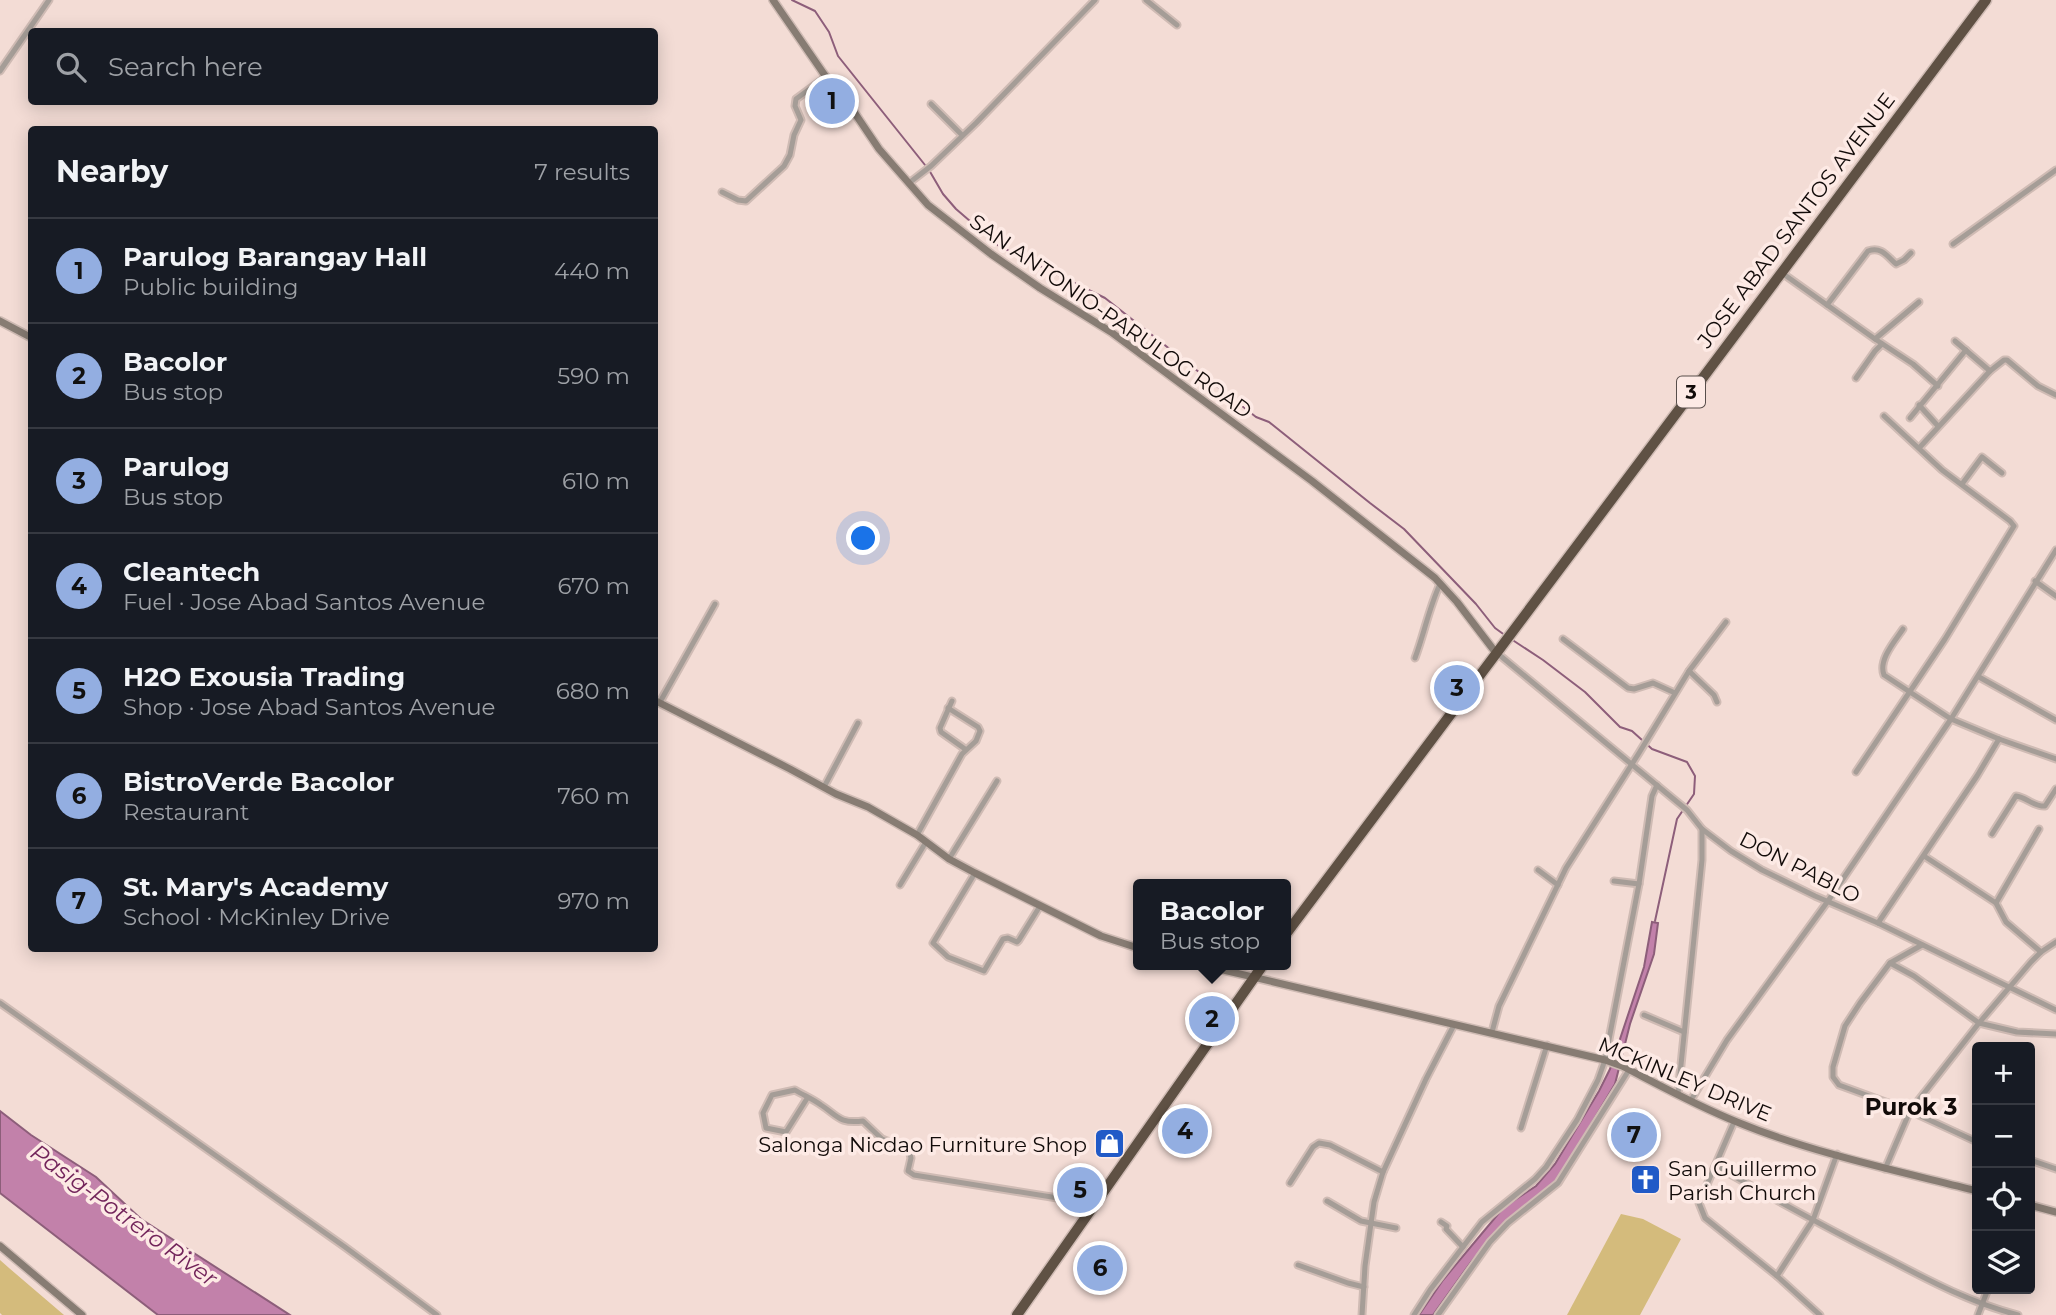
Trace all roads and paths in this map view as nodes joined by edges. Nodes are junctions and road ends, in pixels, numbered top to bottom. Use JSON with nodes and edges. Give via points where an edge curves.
{"nodes":[{"id":1,"x":49,"y":0,"type":"edge"},
{"id":2,"x":773,"y":0,"type":"edge"},
{"id":3,"x":1094,"y":0,"type":"edge"},
{"id":4,"x":1146,"y":0,"type":"edge"},
{"id":5,"x":1986,"y":0,"type":"edge"},
{"id":6,"x":1177,"y":25,"type":"dead end"},
{"id":7,"x":30,"y":28,"type":"edge"},
{"id":8,"x":28,"y":30,"type":"edge"},
{"id":9,"x":0,"y":71,"type":"edge"},
{"id":10,"x":826,"y":77,"type":"junction"},
{"id":11,"x":931,"y":104,"type":"dead end"},
{"id":12,"x":962,"y":135,"type":"junction"},
{"id":13,"x":2056,"y":170,"type":"edge"},
{"id":14,"x":909,"y":183,"type":"junction"},
{"id":15,"x":722,"y":192,"type":"dead end"},
{"id":16,"x":1953,"y":244,"type":"dead end"},
{"id":17,"x":1911,"y":253,"type":"dead end"},
{"id":18,"x":1781,"y":272,"type":"junction"},
{"id":19,"x":1919,"y":302,"type":"dead end"},
{"id":20,"x":1827,"y":305,"type":"junction"},
{"id":21,"x":0,"y":321,"type":"edge"},
{"id":22,"x":28,"y":336,"type":"edge"},
{"id":23,"x":1875,"y":339,"type":"junction"},
{"id":24,"x":1955,"y":341,"type":"dead end"},
{"id":25,"x":1882,"y":344,"type":"junction"},
{"id":26,"x":1966,"y":350,"type":"junction"},
{"id":27,"x":1990,"y":371,"type":"junction"},
{"id":28,"x":1856,"y":378,"type":"dead end"},
{"id":29,"x":1938,"y":386,"type":"junction"},
{"id":30,"x":2056,"y":395,"type":"edge"},
{"id":31,"x":1919,"y":405,"type":"junction"},
{"id":32,"x":1884,"y":416,"type":"dead end"},
{"id":33,"x":1910,"y":418,"type":"dead end"},
{"id":34,"x":1938,"y":426,"type":"junction"},
{"id":35,"x":1920,"y":447,"type":"junction"},
{"id":36,"x":2002,"y":473,"type":"dead end"},
{"id":37,"x":1962,"y":484,"type":"junction"},
{"id":38,"x":2056,"y":550,"type":"edge"},
{"id":39,"x":2035,"y":581,"type":"junction"},
{"id":40,"x":1440,"y":584,"type":"junction"},
{"id":41,"x":2056,"y":596,"type":"edge"},
{"id":42,"x":715,"y":604,"type":"dead end"},
{"id":43,"x":1726,"y":622,"type":"dead end"},
{"id":44,"x":1903,"y":629,"type":"dead end"},
{"id":45,"x":1563,"y":639,"type":"dead end"},
{"id":46,"x":1499,"y":649,"type":"junction"},
{"id":47,"x":1415,"y":659,"type":"dead end"},
{"id":48,"x":1689,"y":671,"type":"junction"},
{"id":49,"x":1979,"y":677,"type":"junction"},
{"id":50,"x":1910,"y":692,"type":"junction"},
{"id":51,"x":1675,"y":693,"type":"junction"},
{"id":52,"x":658,"y":699,"type":"edge"},
{"id":53,"x":952,"y":701,"type":"dead end"},
{"id":54,"x":658,"y":702,"type":"edge"},
{"id":55,"x":1717,"y":702,"type":"dead end"},
{"id":56,"x":948,"y":708,"type":"junction"},
{"id":57,"x":1951,"y":719,"type":"junction"},
{"id":58,"x":2056,"y":720,"type":"edge"},
{"id":59,"x":858,"y":723,"type":"dead end"},
{"id":60,"x":1998,"y":739,"type":"junction"},
{"id":61,"x":965,"y":749,"type":"junction"},
{"id":62,"x":2056,"y":759,"type":"edge"},
{"id":63,"x":1631,"y":765,"type":"junction"},
{"id":64,"x":1857,"y":772,"type":"dead end"},
{"id":65,"x":997,"y":780,"type":"dead end"},
{"id":66,"x":1657,"y":785,"type":"junction"},
{"id":67,"x":824,"y":787,"type":"junction"},
{"id":68,"x":2056,"y":789,"type":"edge"},
{"id":69,"x":1702,"y":829,"type":"junction"},
{"id":70,"x":2039,"y":829,"type":"dead end"},
{"id":71,"x":1992,"y":834,"type":"dead end"},
{"id":72,"x":917,"y":835,"type":"junction"},
{"id":73,"x":926,"y":842,"type":"junction"},
{"id":74,"x":1924,"y":856,"type":"junction"},
{"id":75,"x":950,"y":859,"type":"junction"},
{"id":76,"x":1538,"y":870,"type":"dead end"},
{"id":77,"x":975,"y":873,"type":"junction"},
{"id":78,"x":1615,"y":881,"type":"dead end"},
{"id":79,"x":1639,"y":884,"type":"junction"},
{"id":80,"x":900,"y":885,"type":"dead end"},
{"id":81,"x":1558,"y":885,"type":"junction"},
{"id":82,"x":1828,"y":901,"type":"junction"},
{"id":83,"x":1996,"y":902,"type":"junction"},
{"id":84,"x":1040,"y":906,"type":"junction"},
{"id":85,"x":1878,"y":923,"type":"junction"},
{"id":86,"x":1291,"y":927,"type":"edge"},
{"id":87,"x":2056,"y":942,"type":"edge"},
{"id":88,"x":1922,"y":945,"type":"junction"},
{"id":89,"x":1133,"y":946,"type":"edge"},
{"id":90,"x":2041,"y":952,"type":"junction"},
{"id":91,"x":1890,"y":963,"type":"junction"},
{"id":92,"x":1224,"y":970,"type":"edge"},
{"id":93,"x":1259,"y":970,"type":"edge"},
{"id":94,"x":1254,"y":977,"type":"junction"},
{"id":95,"x":2009,"y":988,"type":"junction"},
{"id":96,"x":0,"y":1003,"type":"edge"},
{"id":97,"x":2056,"y":1010,"type":"edge"},
{"id":98,"x":1644,"y":1015,"type":"dead end"},
{"id":99,"x":1979,"y":1023,"type":"junction"},
{"id":100,"x":1454,"y":1025,"type":"junction"},
{"id":101,"x":1684,"y":1031,"type":"junction"},
{"id":102,"x":1492,"y":1032,"type":"junction"},
{"id":103,"x":2056,"y":1034,"type":"edge"},
{"id":104,"x":1547,"y":1045,"type":"junction"},
{"id":105,"x":1606,"y":1060,"type":"junction"},
{"id":106,"x":1626,"y":1068,"type":"junction"},
{"id":107,"x":1678,"y":1094,"type":"junction"},
{"id":108,"x":808,"y":1097,"type":"junction"},
{"id":109,"x":1691,"y":1100,"type":"junction"},
{"id":110,"x":1910,"y":1111,"type":"junction"},
{"id":111,"x":1734,"y":1122,"type":"junction"},
{"id":112,"x":1521,"y":1128,"type":"dead end"},
{"id":113,"x":1972,"y":1140,"type":"edge"},
{"id":114,"x":1837,"y":1154,"type":"junction"},
{"id":115,"x":2035,"y":1162,"type":"edge"},
{"id":116,"x":1716,"y":1167,"type":"junction"},
{"id":117,"x":1885,"y":1168,"type":"junction"},
{"id":118,"x":2056,"y":1169,"type":"edge"},
{"id":119,"x":1383,"y":1172,"type":"junction"},
{"id":120,"x":1290,"y":1183,"type":"dead end"},
{"id":121,"x":1972,"y":1190,"type":"edge"},
{"id":122,"x":1327,"y":1200,"type":"dead end"},
{"id":123,"x":1095,"y":1204,"type":"junction"},
{"id":124,"x":2035,"y":1206,"type":"edge"},
{"id":125,"x":2056,"y":1212,"type":"edge"},
{"id":126,"x":1813,"y":1220,"type":"junction"},
{"id":127,"x":1441,"y":1222,"type":"dead end"},
{"id":128,"x":1372,"y":1224,"type":"junction"},
{"id":129,"x":1396,"y":1228,"type":"dead end"},
{"id":130,"x":0,"y":1246,"type":"edge"},
{"id":131,"x":1463,"y":1247,"type":"junction"},
{"id":132,"x":1298,"y":1265,"type":"dead end"},
{"id":133,"x":1777,"y":1276,"type":"junction"},
{"id":134,"x":1364,"y":1287,"type":"junction"},
{"id":135,"x":1986,"y":1294,"type":"edge"},
{"id":136,"x":1982,"y":1304,"type":"junction"},
{"id":137,"x":82,"y":1315,"type":"edge"},
{"id":138,"x":437,"y":1315,"type":"edge"},
{"id":139,"x":1017,"y":1315,"type":"edge"},
{"id":140,"x":1362,"y":1315,"type":"edge"},
{"id":141,"x":1414,"y":1315,"type":"edge"},
{"id":142,"x":1438,"y":1315,"type":"edge"},
{"id":143,"x":1820,"y":1315,"type":"edge"},
{"id":144,"x":1978,"y":1315,"type":"edge"},
{"id":145,"x":2018,"y":1315,"type":"edge"}],
"edges":[{"from":1,"to":7,"type":"street"},
{"from":2,"to":10,"type":"street","name":"SAN ANTONIO-PARULOG ROAD"},
{"from":3,"to":12,"type":"street"},
{"from":4,"to":6,"type":"street"},
{"from":5,"to":18,"type":"highway","name":"JOSE ABAD SANTOS AVENUE","number":"3"},
{"from":8,"to":9,"type":"street"},
{"from":10,"to":14,"type":"street","name":"SAN ANTONIO-PARULOG ROAD"},
{"from":10,"to":15,"type":"street","via":[[796,99],[801,120],[784,166],[746,201]]},
{"from":11,"to":12,"type":"street"},
{"from":12,"to":14,"type":"street"},
{"from":13,"to":16,"type":"street"},
{"from":14,"to":40,"type":"street","name":"SAN ANTONIO-PARULOG ROAD","via":[[928,205],[991,254],[1111,332],[1312,481]]},
{"from":17,"to":20,"type":"street","via":[[1896,264],[1881,250],[1868,251]]},
{"from":18,"to":20,"type":"street"},
{"from":18,"to":46,"type":"highway","name":"JOSE ABAD SANTOS AVENUE","number":"3"},
{"from":19,"to":23,"type":"street"},
{"from":20,"to":23,"type":"street"},
{"from":21,"to":22,"type":"street"},
{"from":23,"to":25,"type":"street"},
{"from":24,"to":26,"type":"street"},
{"from":25,"to":28,"type":"street"},
{"from":25,"to":29,"type":"street"},
{"from":26,"to":27,"type":"street"},
{"from":26,"to":29,"type":"street"},
{"from":27,"to":30,"type":"street","via":[[2007,360]]},
{"from":27,"to":34,"type":"street"},
{"from":29,"to":31,"type":"street"},
{"from":31,"to":33,"type":"street"},
{"from":31,"to":34,"type":"street"},
{"from":32,"to":35,"type":"street"},
{"from":34,"to":35,"type":"street"},
{"from":35,"to":37,"type":"street"},
{"from":36,"to":37,"type":"street","via":[[1982,457]]},
{"from":37,"to":50,"type":"street","via":[[2014,526]]},
{"from":38,"to":39,"type":"street"},
{"from":39,"to":41,"type":"street"},
{"from":39,"to":49,"type":"street"},
{"from":40,"to":46,"type":"street","name":"SAN ANTONIO-PARULOG ROAD"},
{"from":40,"to":47,"type":"street"},
{"from":42,"to":52,"type":"street"},
{"from":43,"to":48,"type":"street"},
{"from":44,"to":50,"type":"street","via":[[1882,670]]},
{"from":45,"to":51,"type":"street","via":[[1628,688],[1653,683]]},
{"from":46,"to":63,"type":"street","name":"DON PABLO"},
{"from":46,"to":86,"type":"highway","name":"JOSE ABAD SANTOS AVENUE","number":"3"},
{"from":48,"to":51,"type":"street"},
{"from":48,"to":55,"type":"street"},
{"from":49,"to":57,"type":"street"},
{"from":49,"to":58,"type":"street"},
{"from":50,"to":57,"type":"street"},
{"from":50,"to":64,"type":"street"},
{"from":51,"to":63,"type":"street"},
{"from":53,"to":56,"type":"street"},
{"from":54,"to":67,"type":"street"},
{"from":56,"to":61,"type":"street","via":[[941,732]]},
{"from":56,"to":61,"type":"street","via":[[979,729],[976,741]]},
{"from":57,"to":60,"type":"street"},
{"from":57,"to":82,"type":"street"},
{"from":59,"to":67,"type":"street"},
{"from":60,"to":62,"type":"street"},
{"from":60,"to":74,"type":"street"},
{"from":61,"to":72,"type":"street"},
{"from":63,"to":66,"type":"street","name":"DON PABLO"},
{"from":63,"to":81,"type":"street"},
{"from":65,"to":75,"type":"street"},
{"from":66,"to":69,"type":"street","name":"DON PABLO"},
{"from":66,"to":79,"type":"street"},
{"from":67,"to":72,"type":"street"},
{"from":68,"to":71,"type":"street","via":[[2045,806],[2016,796]]},
{"from":69,"to":82,"type":"street","name":"DON PABLO","via":[[1762,870]]},
{"from":69,"to":101,"type":"street"},
{"from":70,"to":83,"type":"street"},
{"from":72,"to":73,"type":"street"},
{"from":73,"to":75,"type":"street"},
{"from":73,"to":80,"type":"street"},
{"from":74,"to":83,"type":"street"},
{"from":74,"to":85,"type":"street"},
{"from":75,"to":77,"type":"street"},
{"from":76,"to":81,"type":"street"},
{"from":77,"to":84,"type":"street"},
{"from":77,"to":84,"type":"street","via":[[933,943],[948,957],[984,971],[1003,939],[1017,942]]},
{"from":78,"to":79,"type":"street"},
{"from":79,"to":105,"type":"street"},
{"from":81,"to":102,"type":"street","via":[[1499,1006]]},
{"from":82,"to":85,"type":"street","name":"DON PABLO"},
{"from":82,"to":109,"type":"street","via":[[1727,1040]]},
{"from":83,"to":90,"type":"street","via":[[2006,922]]},
{"from":84,"to":89,"type":"street"},
{"from":85,"to":88,"type":"street","name":"DON PABLO"},
{"from":87,"to":90,"type":"street"},
{"from":88,"to":91,"type":"street"},
{"from":88,"to":95,"type":"street","name":"DON PABLO"},
{"from":90,"to":95,"type":"street"},
{"from":91,"to":99,"type":"street"},
{"from":91,"to":110,"type":"street","via":[[1845,1026],[1833,1077],[1839,1084]]},
{"from":92,"to":94,"type":"street","name":"MCKINLEY DRIVE"},
{"from":93,"to":94,"type":"highway"},
{"from":94,"to":100,"type":"street","name":"MCKINLEY DRIVE"},
{"from":94,"to":123,"type":"highway"},
{"from":95,"to":97,"type":"street","name":"DON PABLO"},
{"from":95,"to":99,"type":"street"},
{"from":96,"to":138,"type":"street"},
{"from":98,"to":101,"type":"street"},
{"from":99,"to":103,"type":"street","via":[[2017,1032]]},
{"from":99,"to":110,"type":"street"},
{"from":100,"to":102,"type":"street","name":"MCKINLEY DRIVE"},
{"from":100,"to":119,"type":"street"},
{"from":101,"to":107,"type":"street"},
{"from":102,"to":104,"type":"street","name":"MCKINLEY DRIVE"},
{"from":104,"to":105,"type":"street","name":"MCKINLEY DRIVE"},
{"from":104,"to":112,"type":"street"},
{"from":105,"to":106,"type":"street","name":"MCKINLEY DRIVE"},
{"from":105,"to":131,"type":"street","via":[[1577,1120],[1546,1167],[1482,1222]]},
{"from":106,"to":107,"type":"street","name":"MCKINLEY DRIVE"},
{"from":106,"to":142,"type":"street","via":[[1558,1184],[1490,1242]]},
{"from":107,"to":109,"type":"street","name":"MCKINLEY DRIVE"},
{"from":108,"to":108,"type":"street","via":[[794,1090],[772,1095],[763,1113],[766,1128],[786,1132]]},
{"from":108,"to":123,"type":"street","via":[[837,1118],[863,1121],[882,1139],[909,1150],[908,1171],[914,1175]]},
{"from":109,"to":111,"type":"street","name":"MCKINLEY DRIVE"},
{"from":110,"to":113,"type":"street"},
{"from":110,"to":117,"type":"street"},
{"from":111,"to":114,"type":"street","name":"MCKINLEY DRIVE"},
{"from":111,"to":116,"type":"street"},
{"from":114,"to":117,"type":"street","name":"MCKINLEY DRIVE"},
{"from":114,"to":126,"type":"street"},
{"from":115,"to":118,"type":"street"},
{"from":116,"to":126,"type":"street"},
{"from":116,"to":133,"type":"street","via":[[1699,1203],[1701,1211]]},
{"from":117,"to":121,"type":"street","name":"MCKINLEY DRIVE"},
{"from":119,"to":120,"type":"street","via":[[1319,1143]]},
{"from":119,"to":128,"type":"street"},
{"from":122,"to":128,"type":"street"},
{"from":123,"to":139,"type":"highway"},
{"from":124,"to":125,"type":"street"},
{"from":126,"to":133,"type":"street"},
{"from":126,"to":136,"type":"street"},
{"from":127,"to":131,"type":"street"},
{"from":128,"to":129,"type":"street"},
{"from":128,"to":134,"type":"street"},
{"from":130,"to":137,"type":"street"},
{"from":131,"to":141,"type":"street"},
{"from":132,"to":134,"type":"street"},
{"from":133,"to":143,"type":"street"},
{"from":134,"to":140,"type":"street"},
{"from":135,"to":136,"type":"street"},
{"from":136,"to":144,"type":"street"},
{"from":136,"to":145,"type":"street"}]}
